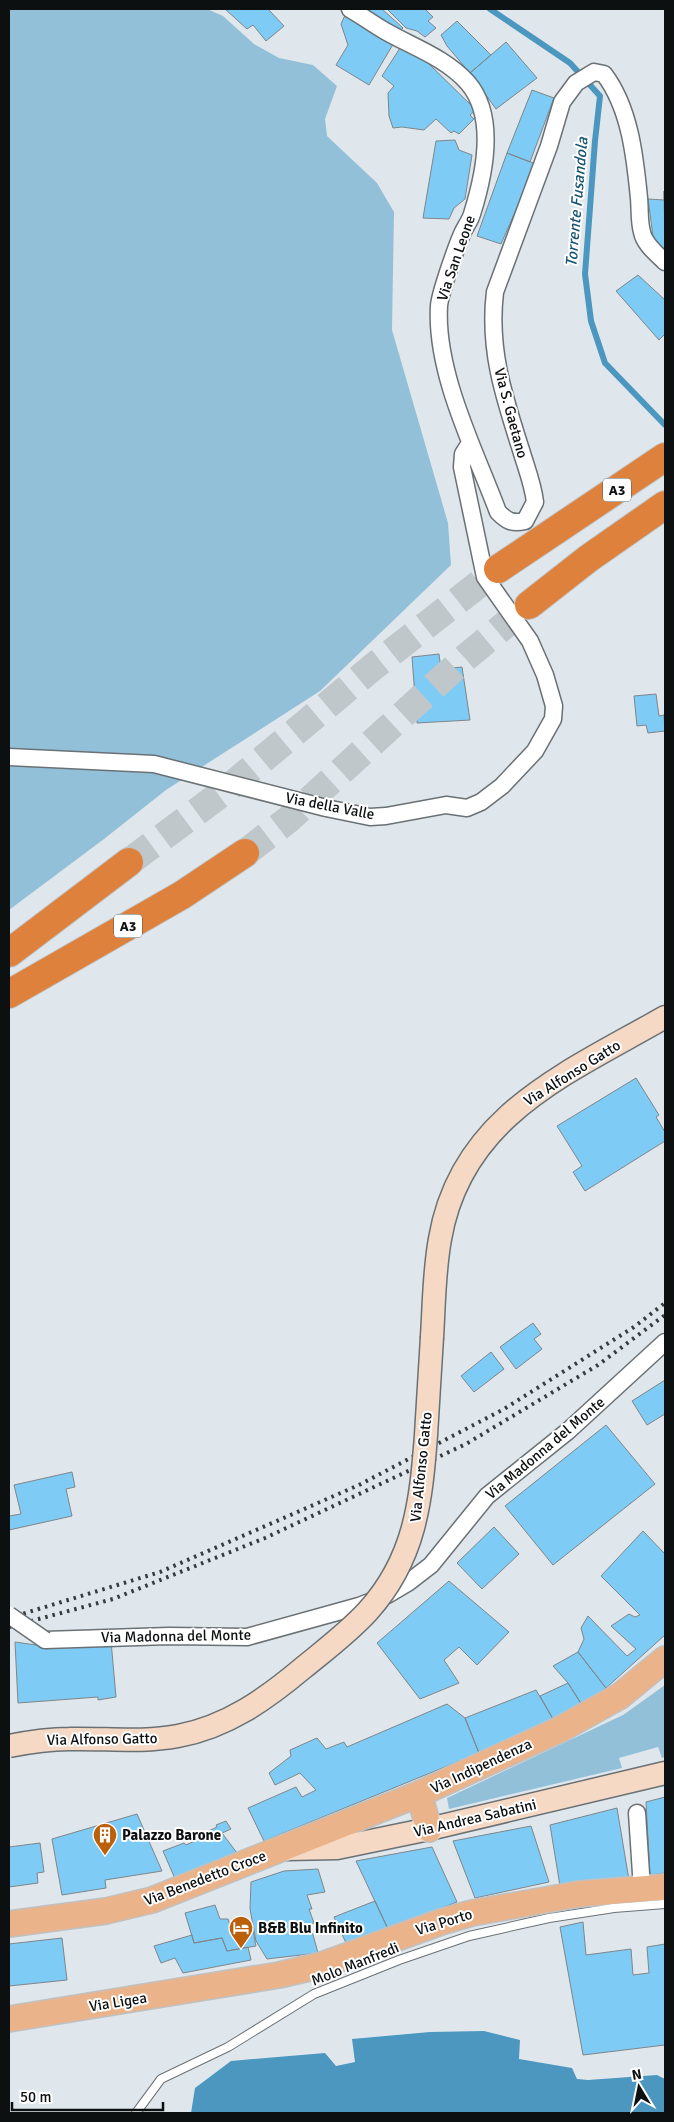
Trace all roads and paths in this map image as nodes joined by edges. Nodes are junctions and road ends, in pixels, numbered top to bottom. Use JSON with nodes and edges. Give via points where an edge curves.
{"nodes":[{"id":1,"x":350,"y":9,"type":"edge"},
{"id":2,"x":664,"y":260,"type":"edge"},
{"id":3,"x":470,"y":443,"type":"junction"},
{"id":4,"x":665,"y":457,"type":"edge"},
{"id":5,"x":665,"y":505,"type":"edge"},
{"id":6,"x":498,"y":569,"type":"tunnel mouth"},
{"id":7,"x":529,"y":605,"type":"tunnel mouth"},
{"id":8,"x":9,"y":757,"type":"edge"},
{"id":9,"x":245,"y":853,"type":"tunnel mouth"},
{"id":10,"x":129,"y":862,"type":"tunnel mouth"},
{"id":11,"x":9,"y":953,"type":"edge"},
{"id":12,"x":9,"y":994,"type":"edge"},
{"id":13,"x":665,"y":1017,"type":"edge"},
{"id":14,"x":665,"y":1342,"type":"edge"},
{"id":15,"x":9,"y":1615,"type":"edge"},
{"id":16,"x":665,"y":1659,"type":"edge"},
{"id":17,"x":9,"y":1746,"type":"edge"},
{"id":18,"x":665,"y":1773,"type":"edge"},
{"id":19,"x":419,"y":1794,"type":"junction"},
{"id":20,"x":636,"y":1813,"type":"dead end"},
{"id":21,"x":430,"y":1829,"type":"junction"},
{"id":22,"x":283,"y":1849,"type":"junction"},
{"id":23,"x":654,"y":1888,"type":"edge"},
{"id":24,"x":665,"y":1904,"type":"edge"},
{"id":25,"x":9,"y":1924,"type":"edge"},
{"id":26,"x":228,"y":1985,"type":"joint"},
{"id":27,"x":9,"y":2019,"type":"edge"},
{"id":28,"x":136,"y":2113,"type":"edge"}],
"edges":[{"from":1,"to":3,"type":"street","name":"Via San Leone","via":[[432,55],[462,77],[482,110],[485,130],[483,162],[472,215],[462,235],[439,305],[442,352]]},
{"from":2,"to":3,"type":"street","name":"Via S. Gaetano","via":[[649,246],[642,233],[637,175],[622,109],[604,74],[594,72],[573,86],[562,102],[495,292],[493,310],[499,379],[534,494],[535,502],[525,521],[514,524],[498,512]]},
{"from":3,"to":8,"type":"street","name":"Via della Valle","via":[[463,454],[462,467],[483,572],[530,641],[554,706],[553,719],[535,751],[491,796],[466,808],[446,805],[370,817],[154,764]]},
{"from":4,"to":6,"type":"highway","number":"A3"},
{"from":5,"to":7,"type":"highway"},
{"from":9,"to":12,"type":"highway","number":"A3","via":[[182,895]]},
{"from":10,"to":11,"type":"highway"},
{"from":13,"to":17,"type":"main road","name":"Via Alfonso Gatto","bridge":true,"via":[[541,1088],[511,1112],[473,1157],[450,1200],[440,1239],[423,1479],[416,1522],[394,1576],[368,1611],[272,1693],[211,1728],[144,1740],[69,1739]]},
{"from":14,"to":15,"type":"street","name":"Via Madonna del Monte","bridge":true,"via":[[568,1431],[487,1496],[431,1565],[387,1595],[359,1606],[247,1636],[46,1640]]},
{"from":16,"to":19,"type":"main road","name":"Via Indipendenza","via":[[620,1696],[570,1724]]},
{"from":18,"to":21,"type":"main road","name":"Via Andrea Sabatini"},
{"from":19,"to":21,"type":"main road"},
{"from":19,"to":22,"type":"main road","name":"Via Indipendenza"},
{"from":20,"to":23,"type":"street"},
{"from":21,"to":22,"type":"main road","name":"Via Andrea Sabatini","via":[[337,1848]]},
{"from":22,"to":25,"type":"main road","name":"Via Benedetto Croce","via":[[152,1900],[106,1911]]},
{"from":23,"to":26,"type":"main road","name":"Via Porto","via":[[579,1894],[472,1913],[322,1965]]},
{"from":24,"to":28,"type":"lane","name":"Molo Manfredi","via":[[549,1918],[469,1936],[398,1960],[314,1994],[228,2047],[161,2080]]},
{"from":26,"to":27,"type":"main road","name":"Via Ligea"}]}
